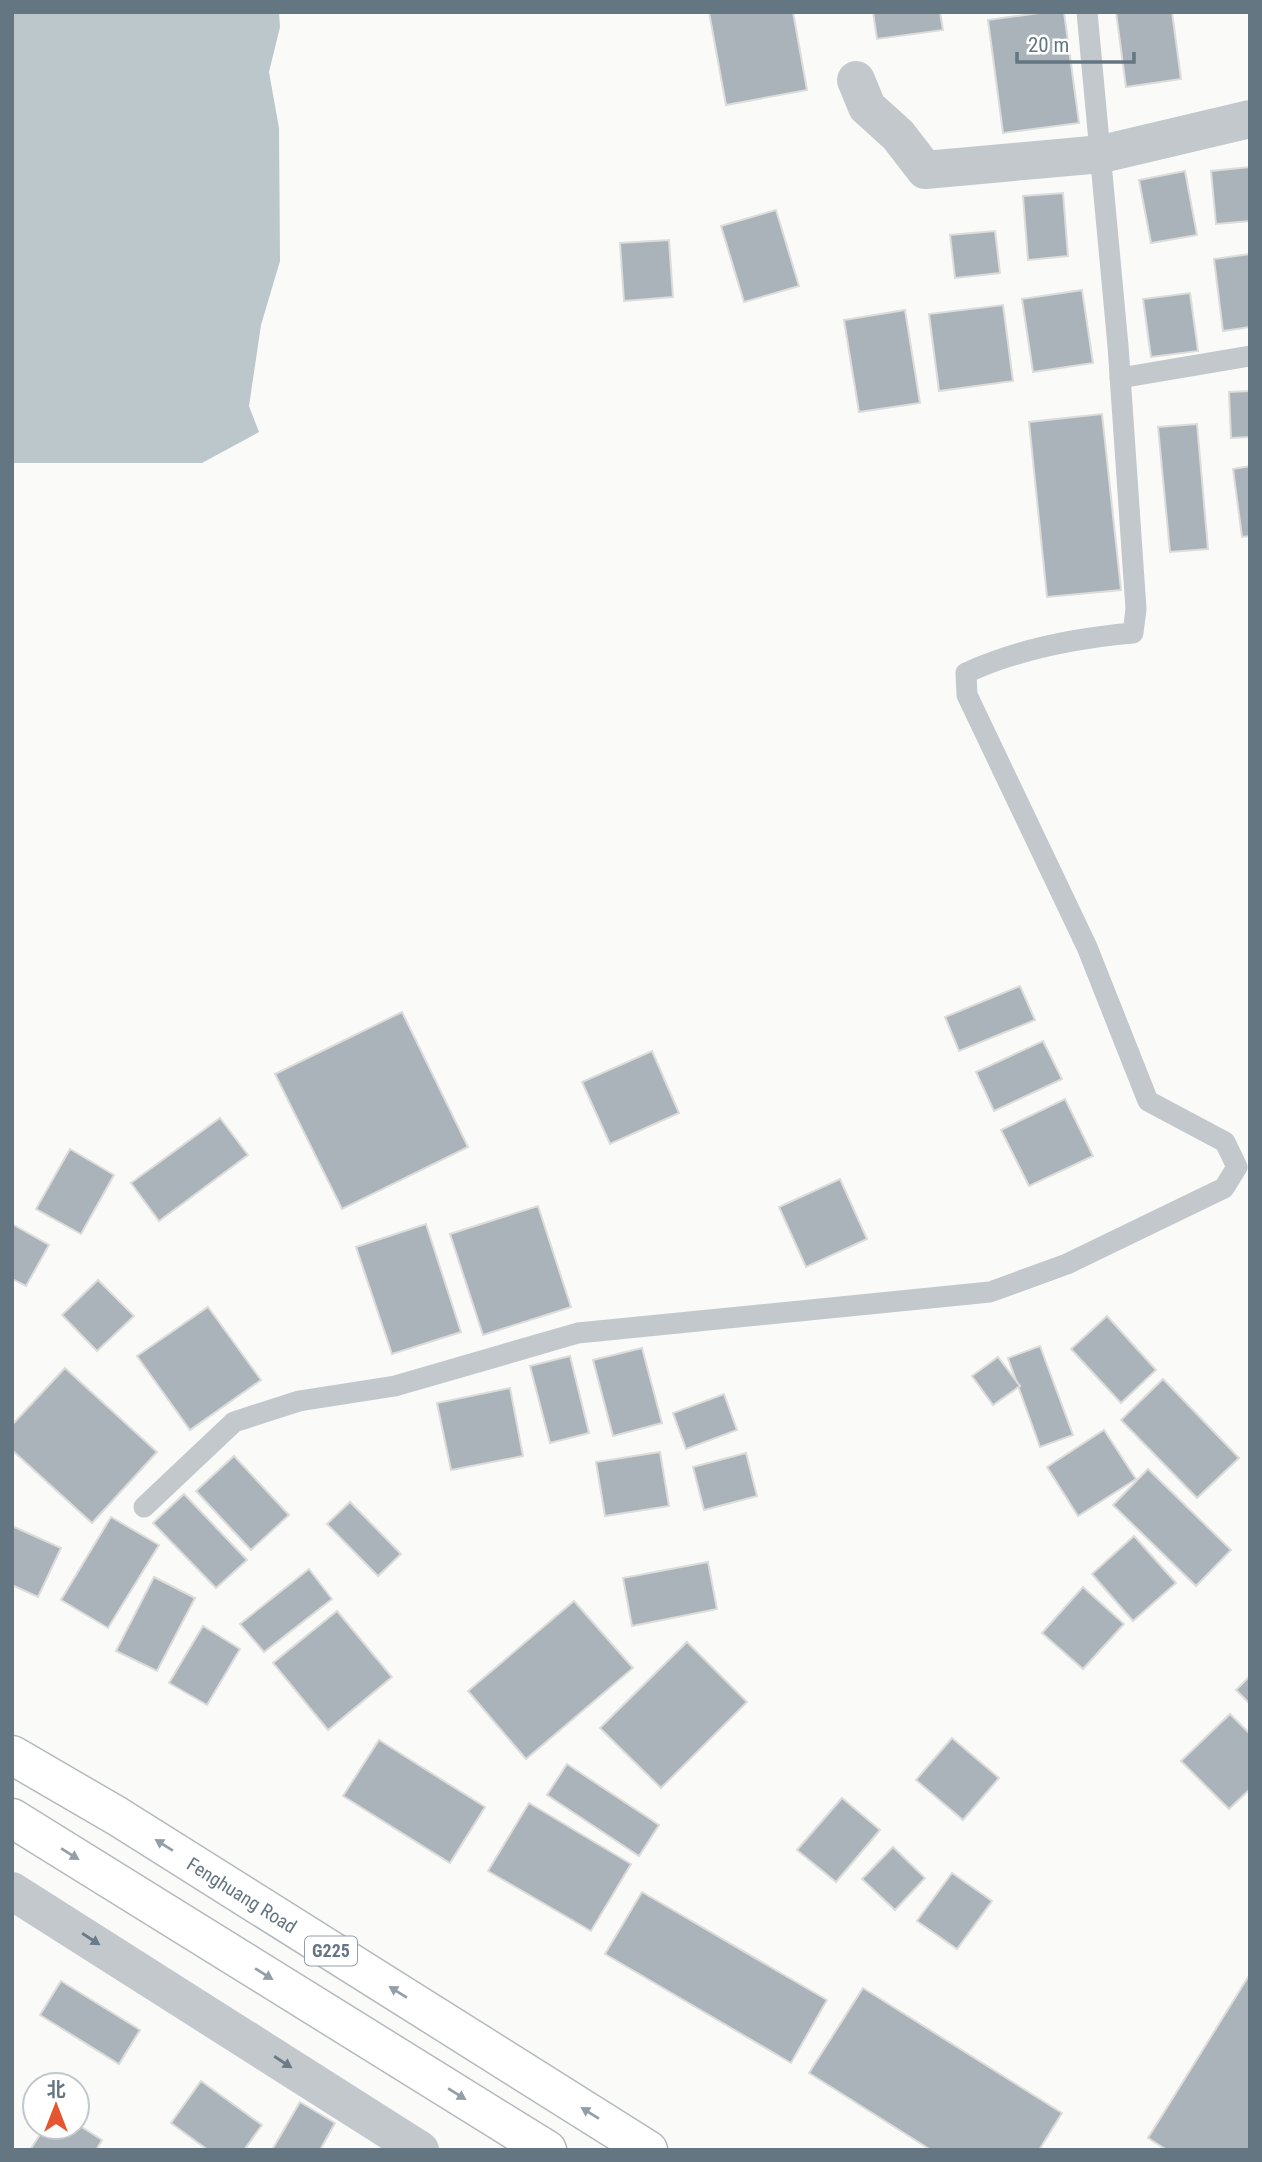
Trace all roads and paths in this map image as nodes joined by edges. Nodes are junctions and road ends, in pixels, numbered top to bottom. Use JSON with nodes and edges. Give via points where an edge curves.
{"nodes":[{"id":1,"x":1087,"y":12,"type":"edge"},
{"id":2,"x":856,"y":80,"type":"dead end"},
{"id":3,"x":1250,"y":119,"type":"edge"},
{"id":4,"x":1101,"y":154,"type":"junction"},
{"id":5,"x":1250,"y":356,"type":"edge"},
{"id":6,"x":1120,"y":378,"type":"junction"},
{"id":7,"x":144,"y":1507,"type":"dead end"},
{"id":8,"x":12,"y":1755,"type":"edge"},
{"id":9,"x":12,"y":1818,"type":"edge"},
{"id":10,"x":12,"y":1891,"type":"edge"},
{"id":11,"x":420,"y":2150,"type":"edge"},
{"id":12,"x":547,"y":2150,"type":"edge"},
{"id":13,"x":648,"y":2150,"type":"edge"}],
"edges":[{"from":1,"to":4,"type":"lane"},
{"from":2,"to":4,"type":"street","via":[[867,107],[898,135],[925,170]]},
{"from":3,"to":4,"type":"street"},
{"from":4,"to":6,"type":"lane"},
{"from":5,"to":6,"type":"lane"},
{"from":6,"to":7,"type":"lane","via":[[1136,609],[1133,633],[1083,637],[988,663],[966,673],[967,695],[1087,947],[1148,1101],[1225,1142],[1237,1167],[1224,1188],[1067,1264],[990,1292],[578,1334],[395,1386],[299,1401],[234,1422]]},
{"from":13,"to":8,"type":"highway","name":"Fenghuang Road","number":"G225","one_way":true,"via":[[129,1823]]},
{"from":9,"to":12,"type":"highway","one_way":true},
{"from":10,"to":11,"type":"street","one_way":true}]}
